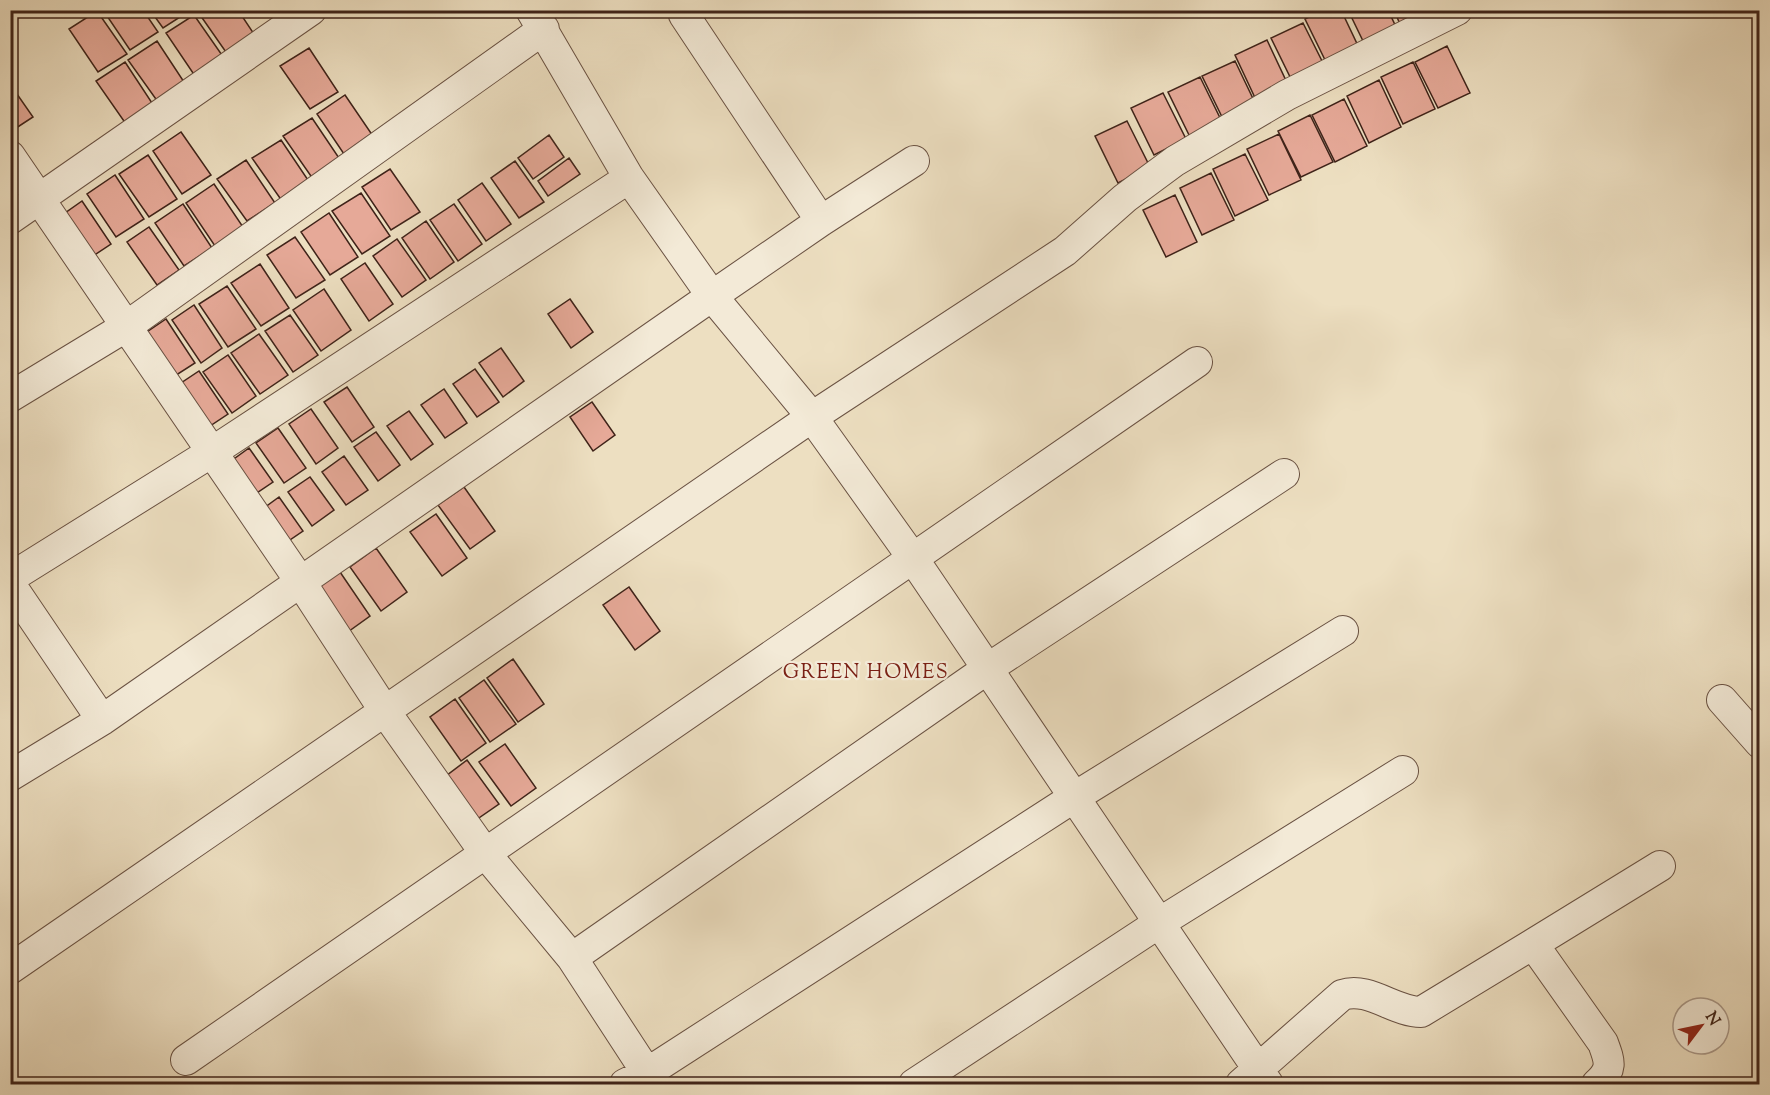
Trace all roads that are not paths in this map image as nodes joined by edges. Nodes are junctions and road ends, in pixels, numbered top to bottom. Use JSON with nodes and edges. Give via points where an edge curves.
{"nodes":[{"id":1,"x":311,"y":10,"type":"edge"},
{"id":2,"x":1457,"y":10,"type":"edge"},
{"id":3,"x":684,"y":15,"type":"dead end"},
{"id":4,"x":537,"y":20,"type":"edge"},
{"id":5,"x":10,"y":156,"type":"edge"},
{"id":6,"x":914,"y":161,"type":"dead end"},
{"id":7,"x":628,"y":178,"type":"junction"},
{"id":8,"x":40,"y":199,"type":"junction"},
{"id":9,"x":10,"y":219,"type":"edge"},
{"id":10,"x":821,"y":221,"type":"junction"},
{"id":11,"x":712,"y":296,"type":"junction"},
{"id":12,"x":127,"y":326,"type":"junction"},
{"id":13,"x":1197,"y":362,"type":"dead end"},
{"id":14,"x":10,"y":397,"type":"edge"},
{"id":15,"x":812,"y":417,"type":"junction"},
{"id":16,"x":212,"y":452,"type":"junction"},
{"id":17,"x":1284,"y":474,"type":"dead end"},
{"id":18,"x":912,"y":557,"type":"junction"},
{"id":19,"x":10,"y":578,"type":"edge"},
{"id":20,"x":300,"y":581,"type":"junction"},
{"id":21,"x":10,"y":584,"type":"edge"},
{"id":22,"x":1343,"y":631,"type":"dead end"},
{"id":23,"x":987,"y":669,"type":"junction"},
{"id":24,"x":1722,"y":700,"type":"dead end"},
{"id":25,"x":384,"y":710,"type":"junction"},
{"id":26,"x":102,"y":720,"type":"junction"},
{"id":27,"x":1760,"y":743,"type":"edge"},
{"id":28,"x":1403,"y":771,"type":"dead end"},
{"id":29,"x":10,"y":776,"type":"edge"},
{"id":30,"x":1073,"y":798,"type":"junction"},
{"id":31,"x":485,"y":853,"type":"junction"},
{"id":32,"x":1660,"y":866,"type":"dead end"},
{"id":33,"x":1160,"y":924,"type":"junction"},
{"id":34,"x":1533,"y":944,"type":"junction"},
{"id":35,"x":572,"y":958,"type":"junction"},
{"id":36,"x":10,"y":969,"type":"edge"},
{"id":37,"x":186,"y":1060,"type":"dead end"},
{"id":38,"x":636,"y":1079,"type":"edge"},
{"id":39,"x":1256,"y":1079,"type":"edge"},
{"id":40,"x":914,"y":1084,"type":"edge"},
{"id":41,"x":1597,"y":1084,"type":"edge"}],
"edges":[{"from":1,"to":8,"type":"street"},
{"from":2,"to":15,"type":"street","via":[[1287,95],[1175,161],[1125,198],[1065,251]]},
{"from":3,"to":10,"type":"street"},
{"from":4,"to":7,"type":"street"},
{"from":4,"to":12,"type":"street"},
{"from":5,"to":8,"type":"street"},
{"from":6,"to":10,"type":"street"},
{"from":7,"to":11,"type":"street"},
{"from":7,"to":16,"type":"street"},
{"from":8,"to":9,"type":"street"},
{"from":8,"to":12,"type":"street"},
{"from":10,"to":11,"type":"street"},
{"from":11,"to":15,"type":"street"},
{"from":11,"to":20,"type":"street"},
{"from":12,"to":14,"type":"street"},
{"from":12,"to":16,"type":"street"},
{"from":13,"to":18,"type":"street"},
{"from":15,"to":18,"type":"street"},
{"from":15,"to":25,"type":"street"},
{"from":16,"to":19,"type":"street"},
{"from":16,"to":20,"type":"street"},
{"from":17,"to":23,"type":"street"},
{"from":18,"to":23,"type":"street"},
{"from":18,"to":31,"type":"street"},
{"from":20,"to":25,"type":"street"},
{"from":20,"to":26,"type":"street"},
{"from":21,"to":26,"type":"street"},
{"from":22,"to":30,"type":"street"},
{"from":23,"to":30,"type":"street"},
{"from":23,"to":35,"type":"street"},
{"from":24,"to":27,"type":"street"},
{"from":25,"to":31,"type":"street"},
{"from":25,"to":36,"type":"street"},
{"from":26,"to":29,"type":"street"},
{"from":28,"to":33,"type":"street"},
{"from":30,"to":33,"type":"street"},
{"from":30,"to":38,"type":"street"},
{"from":31,"to":35,"type":"street"},
{"from":31,"to":37,"type":"street"},
{"from":32,"to":34,"type":"street"},
{"from":33,"to":39,"type":"street"},
{"from":33,"to":40,"type":"street"},
{"from":34,"to":39,"type":"street","via":[[1421,1012],[1409,1012],[1354,991],[1342,995]]},
{"from":34,"to":41,"type":"street","via":[[1603,1043],[1609,1060],[1607,1074]]},
{"from":35,"to":38,"type":"street"}]}
